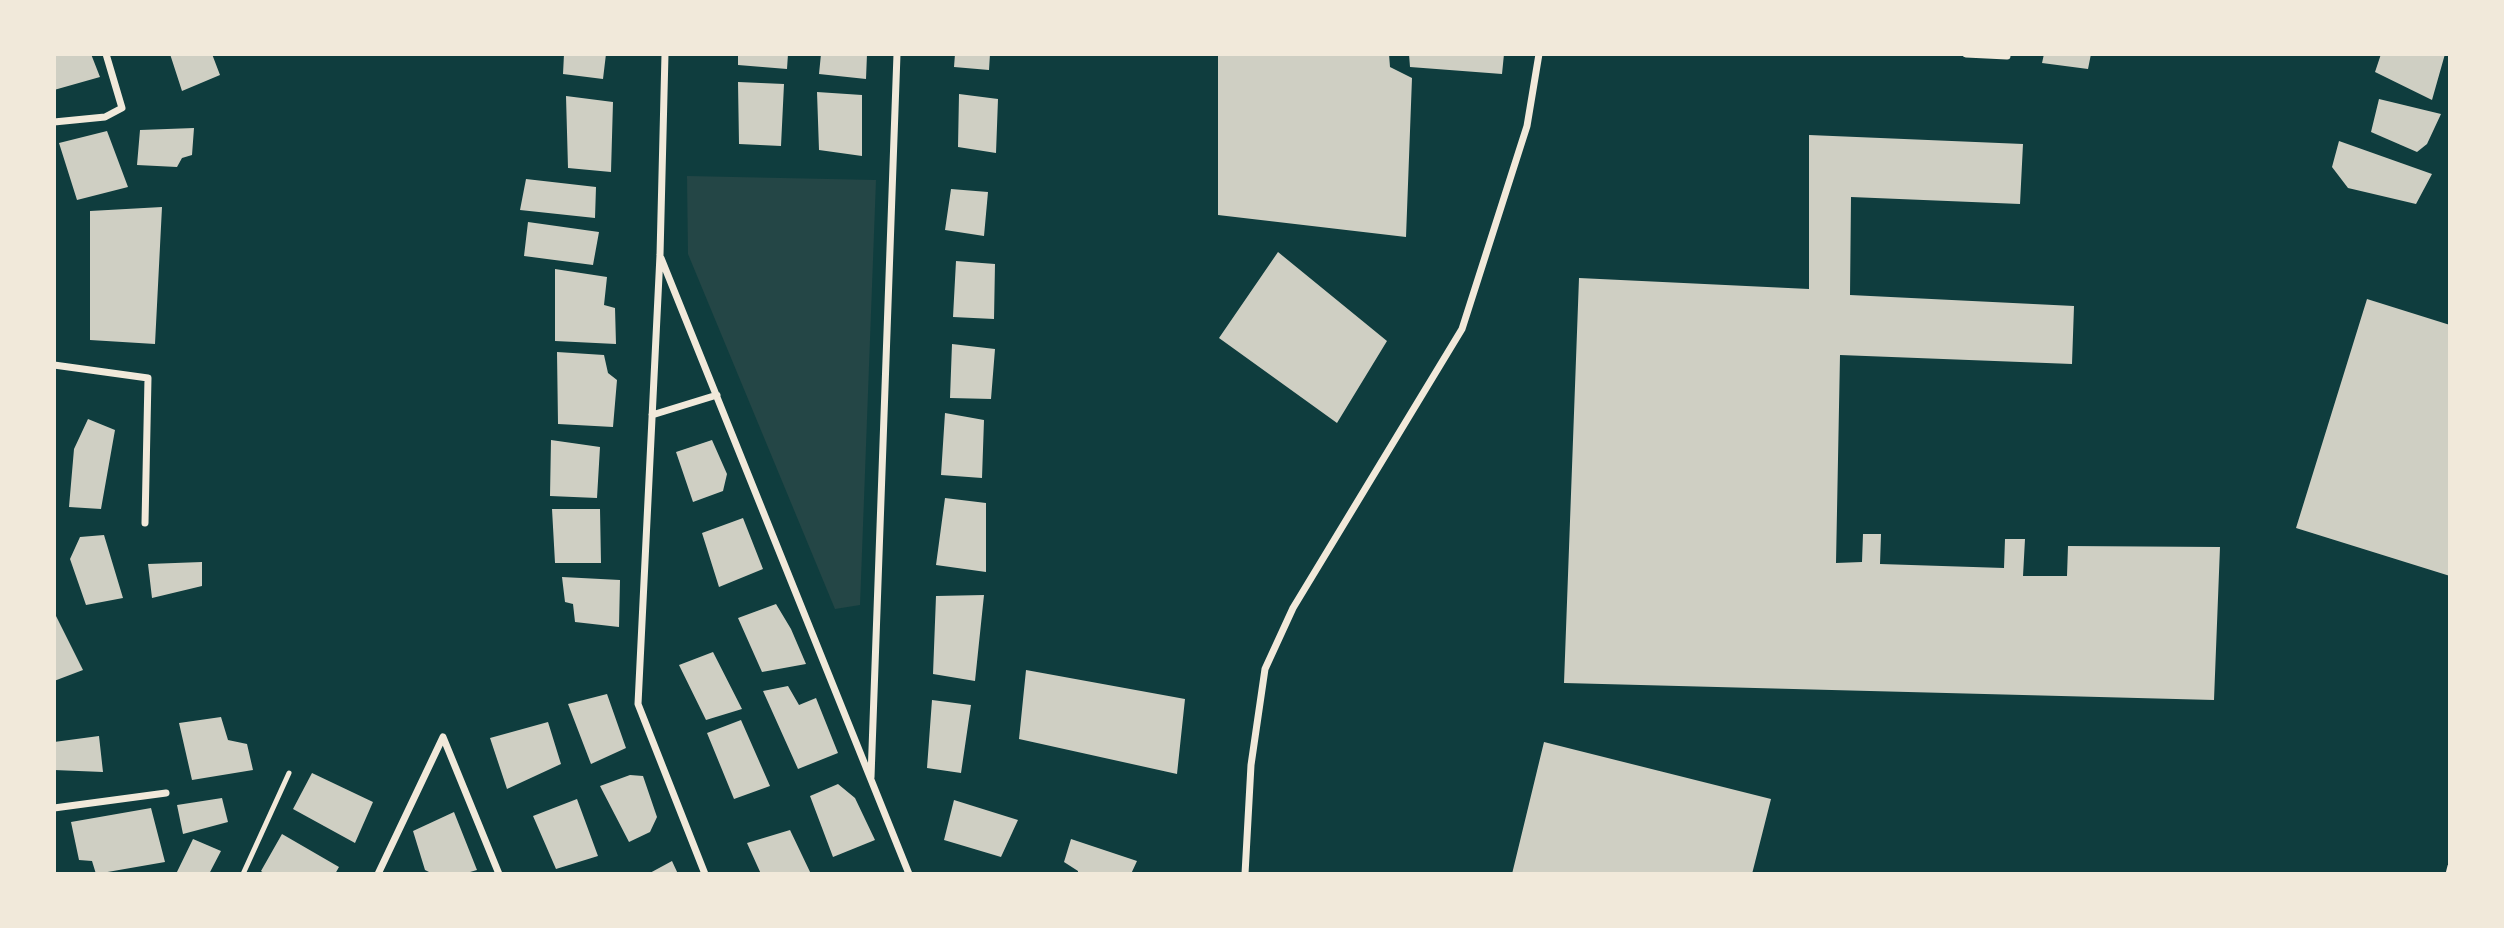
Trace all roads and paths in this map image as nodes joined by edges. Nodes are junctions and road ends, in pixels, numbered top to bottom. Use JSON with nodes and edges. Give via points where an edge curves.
{"nodes":[{"id":1,"x":106,"y":54,"type":"edge"},
{"id":2,"x":665,"y":54,"type":"edge"},
{"id":3,"x":897,"y":54,"type":"edge"},
{"id":4,"x":1539,"y":54,"type":"edge"},
{"id":5,"x":1966,"y":54,"type":"edge"},
{"id":6,"x":2007,"y":54,"type":"edge"},
{"id":7,"x":54,"y":122,"type":"edge"},
{"id":8,"x":660,"y":255,"type":"junction"},
{"id":9,"x":54,"y":365,"type":"edge"},
{"id":10,"x":717,"y":395,"type":"junction"},
{"id":11,"x":652,"y":415,"type":"junction"},
{"id":12,"x":145,"y":523,"type":"dead end"},
{"id":13,"x":289,"y":773,"type":"dead end"},
{"id":14,"x":871,"y":777,"type":"junction"},
{"id":15,"x":166,"y":793,"type":"dead end"},
{"id":16,"x":54,"y":808,"type":"edge"},
{"id":17,"x":2450,"y":866,"type":"edge"},
{"id":18,"x":243,"y":874,"type":"edge"},
{"id":19,"x":378,"y":874,"type":"edge"},
{"id":20,"x":499,"y":874,"type":"edge"},
{"id":21,"x":705,"y":874,"type":"edge"},
{"id":22,"x":909,"y":874,"type":"edge"},
{"id":23,"x":1245,"y":874,"type":"edge"},
{"id":24,"x":2448,"y":874,"type":"edge"}],
"edges":[{"from":1,"to":7,"type":"street","via":[[122,108],[105,117]]},
{"from":2,"to":8,"type":"street"},
{"from":3,"to":14,"type":"street"},
{"from":4,"to":23,"type":"street","via":[[1527,126],[1462,329],[1293,608],[1265,669],[1251,765]]},
{"from":5,"to":6,"type":"street"},
{"from":8,"to":10,"type":"street"},
{"from":8,"to":11,"type":"street"},
{"from":9,"to":12,"type":"street","via":[[148,378]]},
{"from":10,"to":11,"type":"street"},
{"from":10,"to":14,"type":"street"},
{"from":11,"to":21,"type":"street","via":[[638,704]]},
{"from":13,"to":18,"type":"lane"},
{"from":14,"to":22,"type":"street"},
{"from":15,"to":16,"type":"street"},
{"from":17,"to":24,"type":"lane"},
{"from":19,"to":20,"type":"street","via":[[443,737]]}]}
